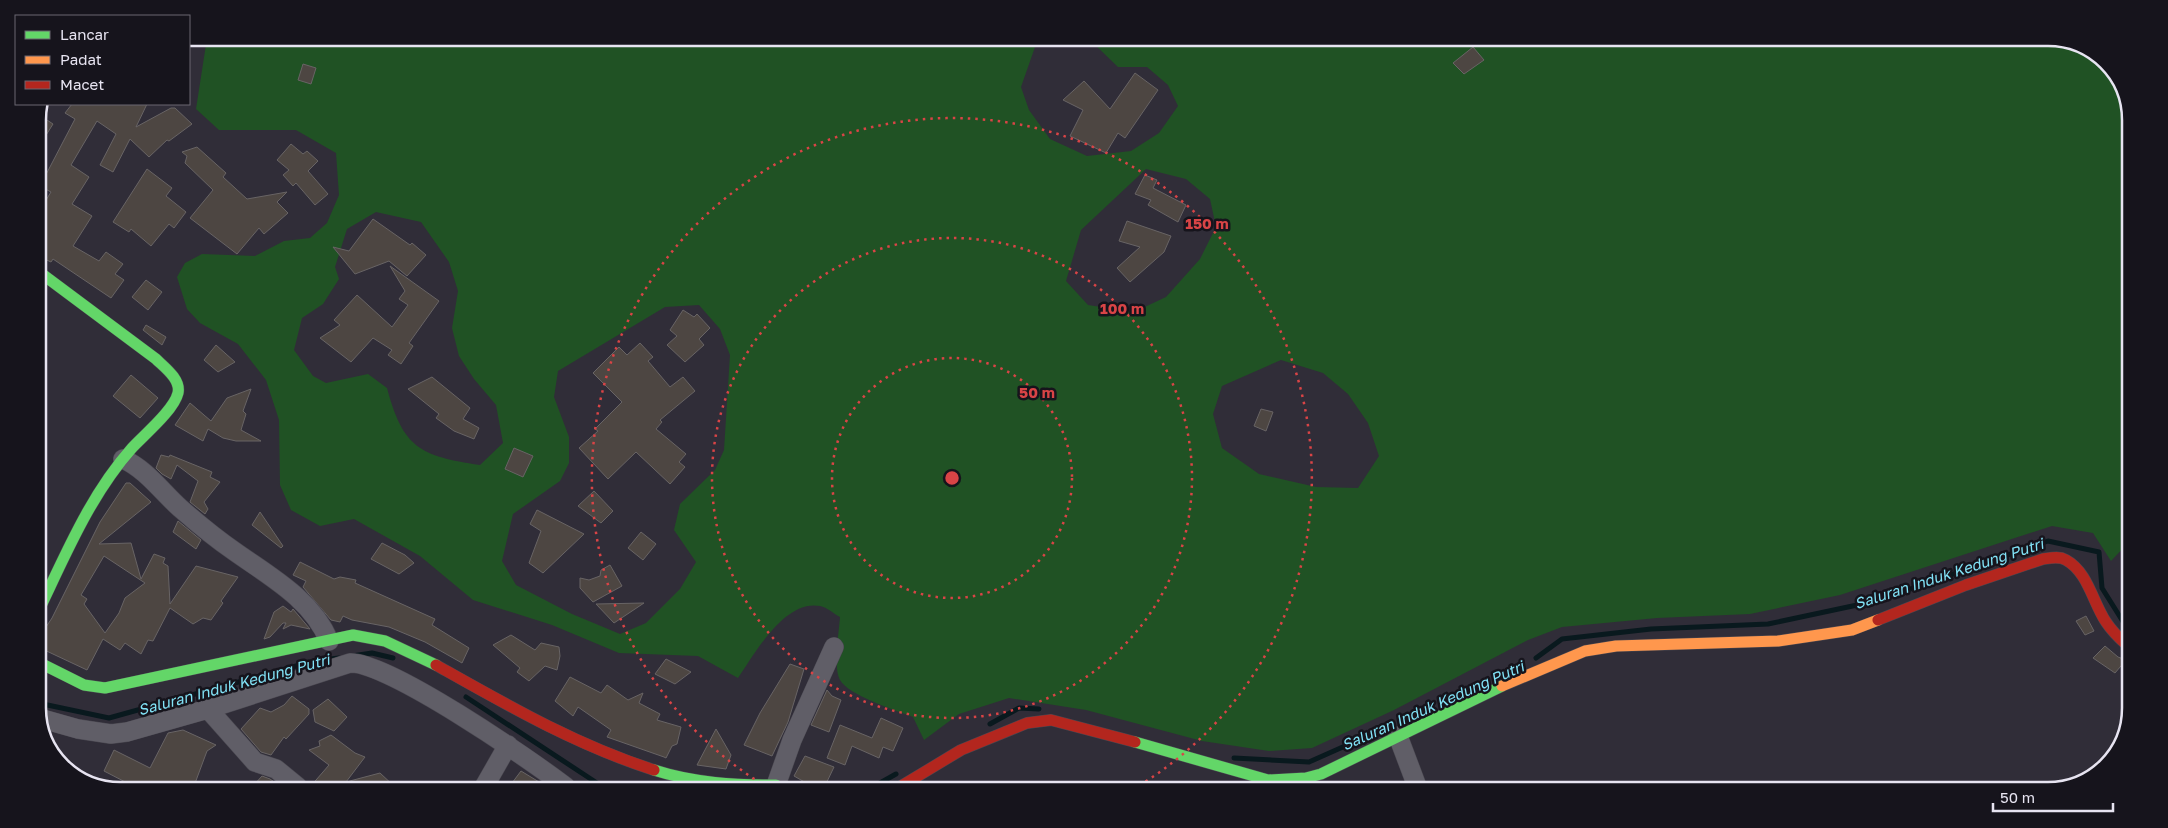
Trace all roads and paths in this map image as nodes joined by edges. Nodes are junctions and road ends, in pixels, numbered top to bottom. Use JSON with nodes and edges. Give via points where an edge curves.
{"nodes":[{"id":1,"x":46,"y":277,"type":"edge"},
{"id":2,"x":123,"y":459,"type":"junction"},
{"id":3,"x":46,"y":595,"type":"edge"},
{"id":4,"x":329,"y":641,"type":"junction"},
{"id":5,"x":2122,"y":641,"type":"edge"},
{"id":6,"x":834,"y":647,"type":"dead end"},
{"id":7,"x":46,"y":666,"type":"edge"},
{"id":8,"x":208,"y":709,"type":"junction"},
{"id":9,"x":47,"y":720,"type":"edge"},
{"id":10,"x":1398,"y":736,"type":"junction"},
{"id":11,"x":508,"y":745,"type":"junction"},
{"id":12,"x":293,"y":782,"type":"edge"},
{"id":13,"x":487,"y":782,"type":"edge"},
{"id":14,"x":559,"y":782,"type":"edge"},
{"id":15,"x":700,"y":782,"type":"edge"},
{"id":16,"x":777,"y":782,"type":"edge"},
{"id":17,"x":908,"y":782,"type":"edge"},
{"id":18,"x":1415,"y":782,"type":"edge"}],
"edges":[{"from":1,"to":2,"type":"street","via":[[156,359],[176,382],[177,395]]},
{"from":2,"to":3,"type":"street","via":[[84,517]]},
{"from":2,"to":4,"type":"street","via":[[140,469],[203,527],[272,576],[323,625]]},
{"from":4,"to":7,"type":"street","via":[[105,688],[84,685]]},
{"from":4,"to":15,"type":"street","via":[[367,635],[413,654],[530,718],[619,759]]},
{"from":5,"to":10,"type":"street","via":[[2105,621],[2080,572],[2065,559],[2056,557],[1966,585],[1852,630],[1778,641],[1616,646],[1585,651],[1527,674]]},
{"from":6,"to":16,"type":"street","via":[[792,740]]},
{"from":8,"to":9,"type":"street","via":[[141,729],[111,734]]},
{"from":8,"to":11,"type":"street","via":[[358,662],[392,677]]},
{"from":8,"to":12,"type":"street","via":[[255,762],[276,769]]},
{"from":10,"to":17,"type":"street","via":[[1321,774],[1268,780],[1063,722],[1039,721],[962,750]]},
{"from":10,"to":18,"type":"street"},
{"from":11,"to":13,"type":"street"},
{"from":11,"to":14,"type":"street"}]}
